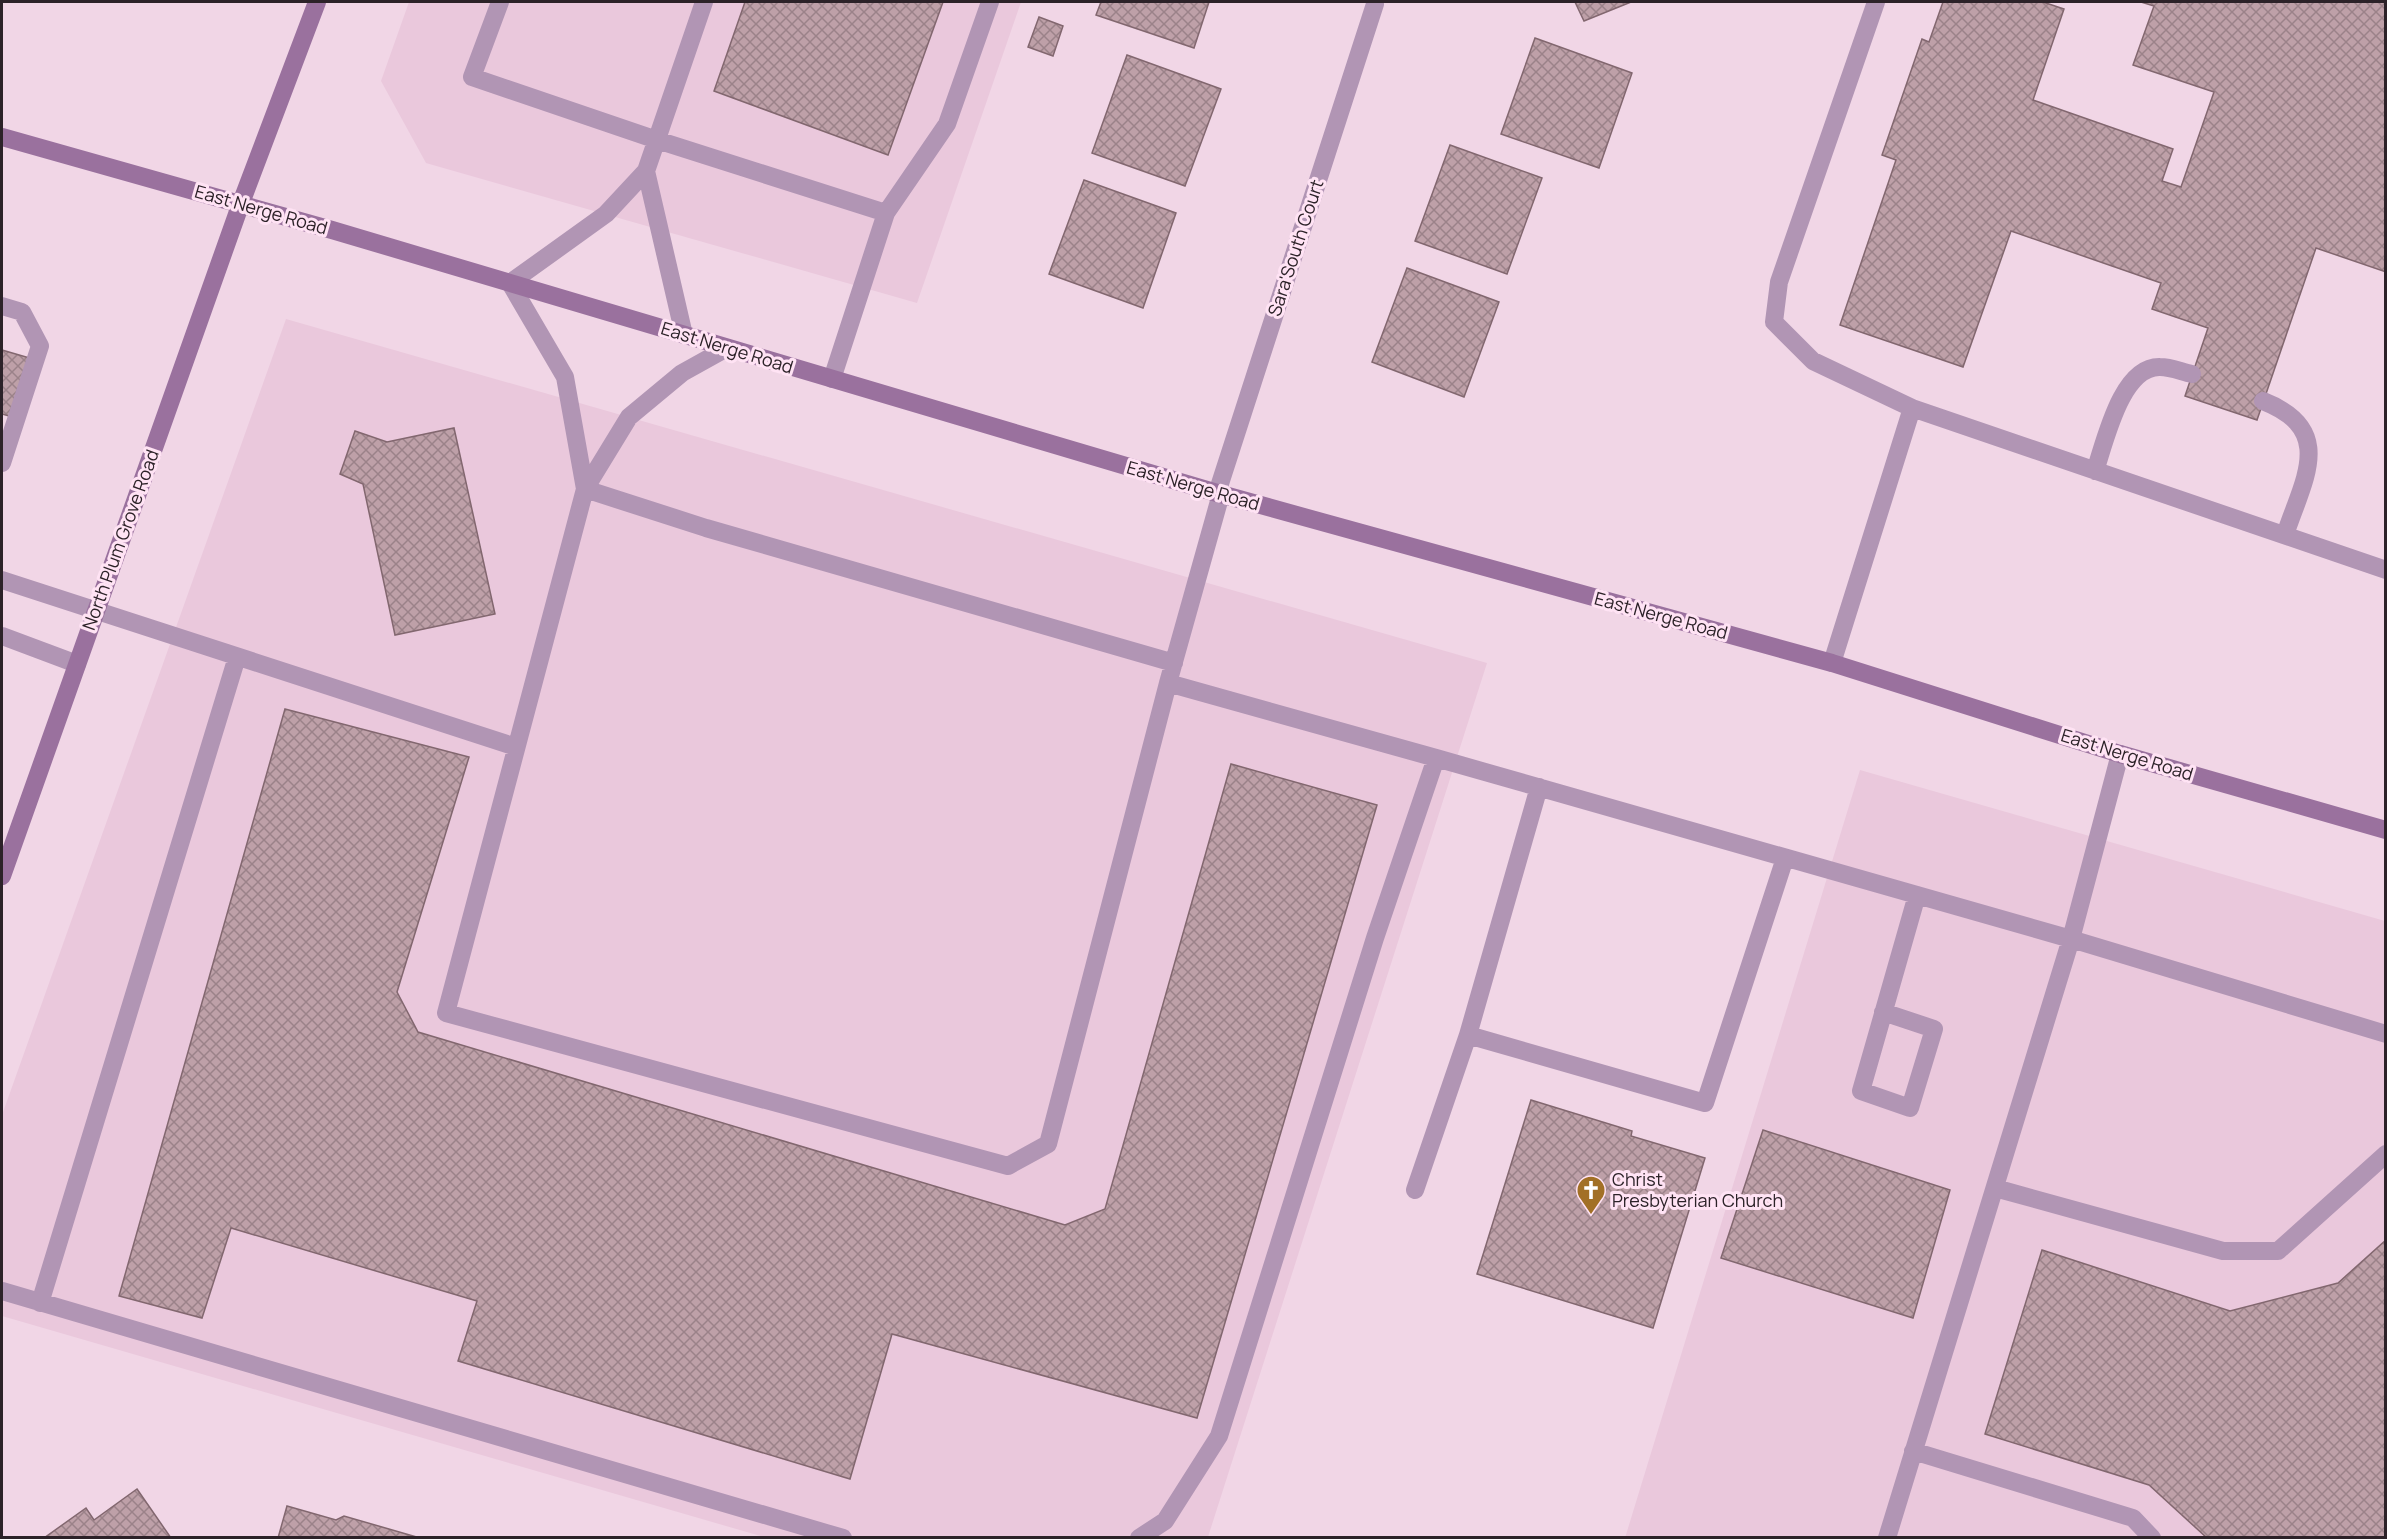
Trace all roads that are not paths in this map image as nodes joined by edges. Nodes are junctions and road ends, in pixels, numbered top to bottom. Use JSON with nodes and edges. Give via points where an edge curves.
{"nodes":[{"id":1,"x":317,"y":2,"type":"edge"},
{"id":2,"x":500,"y":2,"type":"edge"},
{"id":3,"x":705,"y":2,"type":"edge"},
{"id":4,"x":990,"y":2,"type":"edge"},
{"id":5,"x":1876,"y":2,"type":"edge"},
{"id":6,"x":1376,"y":4,"type":"dead end"},
{"id":7,"x":2,"y":137,"type":"edge"},
{"id":8,"x":657,"y":140,"type":"junction"},
{"id":9,"x":646,"y":171,"type":"junction"},
{"id":10,"x":241,"y":203,"type":"junction"},
{"id":11,"x":886,"y":213,"type":"junction"},
{"id":12,"x":510,"y":283,"type":"junction"},
{"id":13,"x":2,"y":306,"type":"edge"},
{"id":14,"x":684,"y":335,"type":"junction"},
{"id":15,"x":728,"y":348,"type":"junction"},
{"id":16,"x":2192,"y":374,"type":"dead end"},
{"id":17,"x":832,"y":379,"type":"junction"},
{"id":18,"x":2264,"y":401,"type":"dead end"},
{"id":19,"x":1912,"y":408,"type":"junction"},
{"id":20,"x":2,"y":463,"type":"edge"},
{"id":21,"x":2095,"y":471,"type":"junction"},
{"id":22,"x":585,"y":489,"type":"junction"},
{"id":23,"x":1219,"y":494,"type":"junction"},
{"id":24,"x":2285,"y":535,"type":"junction"},
{"id":25,"x":2385,"y":570,"type":"edge"},
{"id":26,"x":2,"y":580,"type":"edge"},
{"id":27,"x":95,"y":612,"type":"junction"},
{"id":28,"x":2,"y":636,"type":"edge"},
{"id":29,"x":237,"y":657,"type":"junction"},
{"id":30,"x":1174,"y":663,"type":"junction"},
{"id":31,"x":1832,"y":663,"type":"junction"},
{"id":32,"x":77,"y":664,"type":"junction"},
{"id":33,"x":1168,"y":683,"type":"junction"},
{"id":34,"x":516,"y":747,"type":"junction"},
{"id":35,"x":2120,"y":754,"type":"junction"},
{"id":36,"x":1436,"y":758,"type":"junction"},
{"id":37,"x":1539,"y":787,"type":"junction"},
{"id":38,"x":2385,"y":830,"type":"edge"},
{"id":39,"x":8,"y":838,"type":"edge"},
{"id":40,"x":1785,"y":858,"type":"junction"},
{"id":41,"x":2,"y":876,"type":"edge"},
{"id":42,"x":1917,"y":895,"type":"junction"},
{"id":43,"x":2071,"y":939,"type":"junction"},
{"id":44,"x":1884,"y":1012,"type":"junction"},
{"id":45,"x":2385,"y":1034,"type":"edge"},
{"id":46,"x":1468,"y":1035,"type":"junction"},
{"id":47,"x":2385,"y":1154,"type":"edge"},
{"id":48,"x":1995,"y":1188,"type":"junction"},
{"id":49,"x":1415,"y":1190,"type":"dead end"},
{"id":50,"x":2,"y":1291,"type":"edge"},
{"id":51,"x":40,"y":1303,"type":"junction"},
{"id":52,"x":1913,"y":1451,"type":"junction"},
{"id":53,"x":843,"y":1538,"type":"edge"},
{"id":54,"x":1139,"y":1538,"type":"edge"},
{"id":55,"x":1887,"y":1538,"type":"edge"},
{"id":56,"x":2152,"y":1538,"type":"edge"}],
"edges":[{"from":1,"to":10,"type":"main road","name":"North Plum Grove Road"},
{"from":2,"to":8,"type":"street","via":[[472,77]]},
{"from":3,"to":8,"type":"street"},
{"from":4,"to":11,"type":"street","via":[[947,124]]},
{"from":5,"to":19,"type":"street","via":[[1779,282],[1774,322],[1813,360]]},
{"from":6,"to":23,"type":"street","name":"Sara'South Court"},
{"from":7,"to":10,"type":"main road","name":"East Nerge Road"},
{"from":8,"to":9,"type":"street"},
{"from":8,"to":11,"type":"street"},
{"from":9,"to":12,"type":"street","via":[[606,214]]},
{"from":9,"to":14,"type":"street"},
{"from":10,"to":12,"type":"main road","name":"East Nerge Road"},
{"from":10,"to":27,"type":"main road","name":"North Plum Grove Road"},
{"from":11,"to":17,"type":"street"},
{"from":12,"to":14,"type":"main road","name":"East Nerge Road"},
{"from":12,"to":22,"type":"street","via":[[565,377]]},
{"from":13,"to":20,"type":"street","via":[[22,312],[40,346]]},
{"from":14,"to":15,"type":"main road","name":"East Nerge Road"},
{"from":15,"to":17,"type":"main road","name":"East Nerge Road"},
{"from":15,"to":22,"type":"street","via":[[682,374],[628,417]]},
{"from":16,"to":21,"type":"street","via":[[2160,367],[2143,371],[2127,387]]},
{"from":17,"to":23,"type":"main road","name":"East Nerge Road"},
{"from":18,"to":24,"type":"street","via":[[2280,407],[2299,422],[2311,456]]},
{"from":19,"to":21,"type":"street"},
{"from":19,"to":31,"type":"street"},
{"from":21,"to":24,"type":"street"},
{"from":22,"to":30,"type":"street","via":[[706,528]]},
{"from":22,"to":34,"type":"street"},
{"from":23,"to":30,"type":"street","name":"Sara'South Court"},
{"from":23,"to":31,"type":"main road","name":"East Nerge Road"},
{"from":24,"to":25,"type":"street"},
{"from":26,"to":27,"type":"street"},
{"from":27,"to":29,"type":"street"},
{"from":27,"to":32,"type":"main road","name":"North Plum Grove Road"},
{"from":28,"to":32,"type":"street"},
{"from":29,"to":34,"type":"street"},
{"from":29,"to":51,"type":"street"},
{"from":30,"to":33,"type":"street","name":"Sara'South Court"},
{"from":31,"to":35,"type":"main road","name":"East Nerge Road"},
{"from":32,"to":39,"type":"main road","name":"North Plum Grove Road"},
{"from":33,"to":34,"type":"street","name":"Sara'South Court","via":[[1048,1144],[1008,1166],[446,1013]]},
{"from":33,"to":36,"type":"street"},
{"from":35,"to":38,"type":"main road","name":"East Nerge Road"},
{"from":35,"to":43,"type":"street"},
{"from":36,"to":37,"type":"street"},
{"from":36,"to":54,"type":"street","via":[[1375,938],[1219,1436],[1165,1521]]},
{"from":37,"to":40,"type":"street"},
{"from":37,"to":46,"type":"street"},
{"from":39,"to":41,"type":"main road","name":"North Plum Grove Road"},
{"from":40,"to":42,"type":"street"},
{"from":40,"to":46,"type":"street","via":[[1705,1103]]},
{"from":42,"to":43,"type":"street"},
{"from":42,"to":44,"type":"street"},
{"from":43,"to":45,"type":"street"},
{"from":43,"to":48,"type":"street"},
{"from":44,"to":44,"type":"street","via":[[1861,1091],[1910,1108],[1934,1029]]},
{"from":46,"to":49,"type":"street"},
{"from":47,"to":48,"type":"street","via":[[2278,1251],[2223,1251]]},
{"from":48,"to":52,"type":"street"},
{"from":50,"to":51,"type":"street"},
{"from":51,"to":53,"type":"street"},
{"from":52,"to":55,"type":"street"},
{"from":52,"to":56,"type":"street","via":[[2133,1518]]}]}
